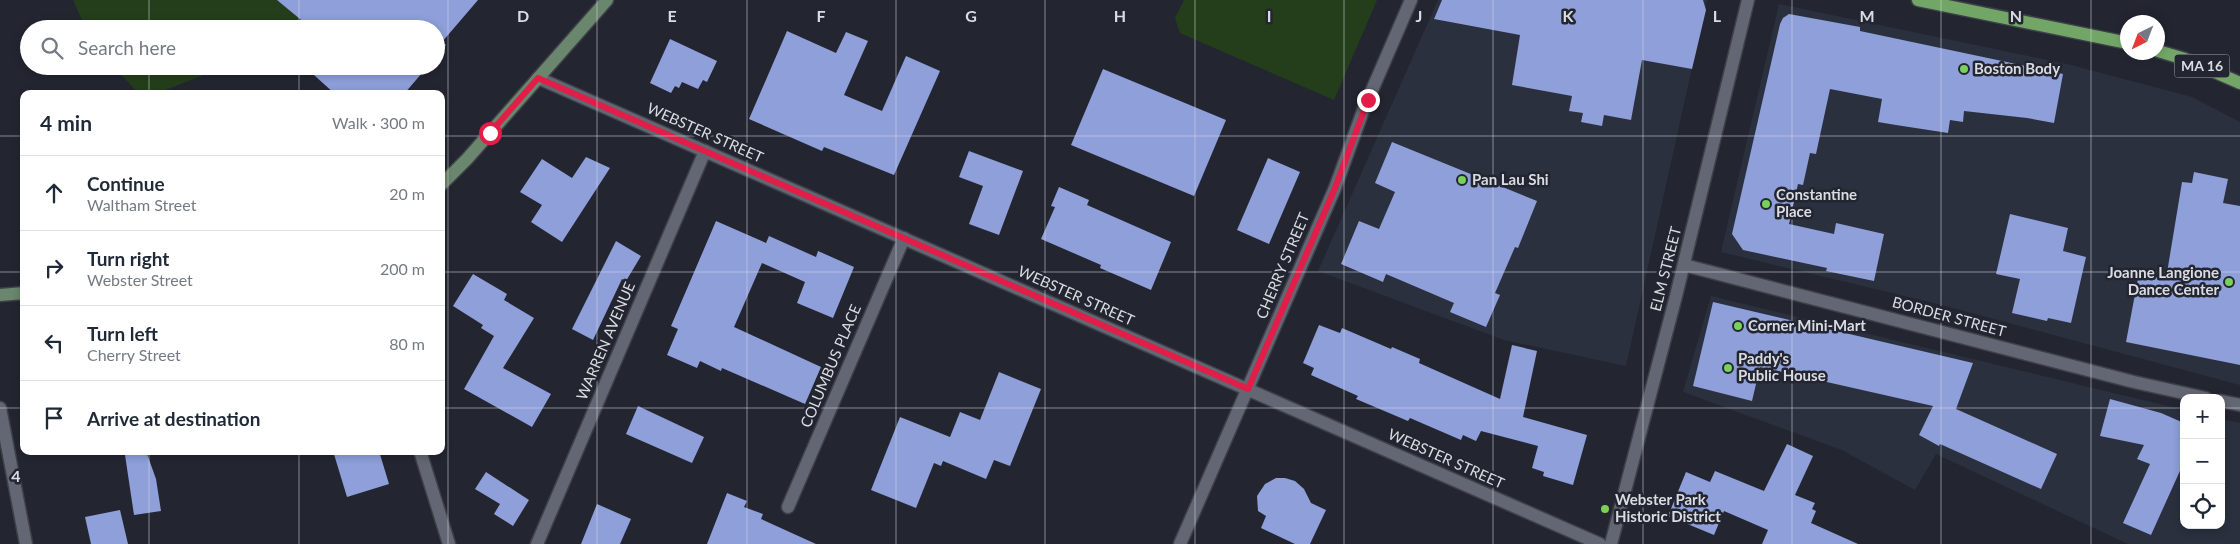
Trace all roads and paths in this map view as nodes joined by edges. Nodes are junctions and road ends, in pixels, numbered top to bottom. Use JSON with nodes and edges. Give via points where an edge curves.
{"nodes":[{"id":1,"x":607,"y":0,"type":"edge"},
{"id":2,"x":1412,"y":0,"type":"edge"},
{"id":3,"x":1748,"y":0,"type":"edge"},
{"id":4,"x":1918,"y":0,"type":"edge"},
{"id":5,"x":2120,"y":41,"type":"edge"},
{"id":6,"x":2165,"y":53,"type":"edge"},
{"id":7,"x":538,"y":78,"type":"junction"},
{"id":8,"x":2240,"y":83,"type":"edge"},
{"id":9,"x":705,"y":151,"type":"junction"},
{"id":10,"x":445,"y":181,"type":"edge"},
{"id":11,"x":904,"y":238,"type":"junction"},
{"id":12,"x":1684,"y":265,"type":"junction"},
{"id":13,"x":20,"y":293,"type":"edge"},
{"id":14,"x":0,"y":295,"type":"edge"},
{"id":15,"x":1248,"y":389,"type":"junction"},
{"id":16,"x":2188,"y":394,"type":"edge"},
{"id":17,"x":2225,"y":402,"type":"edge"},
{"id":18,"x":2240,"y":405,"type":"edge"},
{"id":19,"x":0,"y":408,"type":"edge"},
{"id":20,"x":421,"y":455,"type":"edge"},
{"id":21,"x":788,"y":507,"type":"dead end"},
{"id":22,"x":26,"y":544,"type":"edge"},
{"id":23,"x":449,"y":544,"type":"edge"},
{"id":24,"x":536,"y":544,"type":"edge"},
{"id":25,"x":1180,"y":544,"type":"edge"},
{"id":26,"x":1600,"y":544,"type":"edge"},
{"id":27,"x":1612,"y":544,"type":"edge"}],
"edges":[{"from":1,"to":7,"type":"main road"},
{"from":2,"to":15,"type":"street","name":"CHERRY STREET"},
{"from":3,"to":12,"type":"street","name":"ELM STREET"},
{"from":4,"to":5,"type":"main road"},
{"from":6,"to":8,"type":"main road","number":"MA 16"},
{"from":7,"to":9,"type":"street","name":"WEBSTER STREET"},
{"from":7,"to":10,"type":"main road"},
{"from":9,"to":11,"type":"street","name":"WEBSTER STREET"},
{"from":9,"to":24,"type":"street","name":"WARREN AVENUE"},
{"from":11,"to":15,"type":"street","name":"WEBSTER STREET"},
{"from":11,"to":21,"type":"street","name":"COLUMBUS PLACE"},
{"from":12,"to":16,"type":"street","name":"BORDER STREET"},
{"from":12,"to":27,"type":"street","name":"ELM STREET"},
{"from":13,"to":14,"type":"main road"},
{"from":15,"to":25,"type":"street","name":"CHERRY STREET"},
{"from":15,"to":26,"type":"street","name":"WEBSTER STREET"},
{"from":17,"to":18,"type":"street"},
{"from":19,"to":22,"type":"street"},
{"from":20,"to":23,"type":"street"}]}
